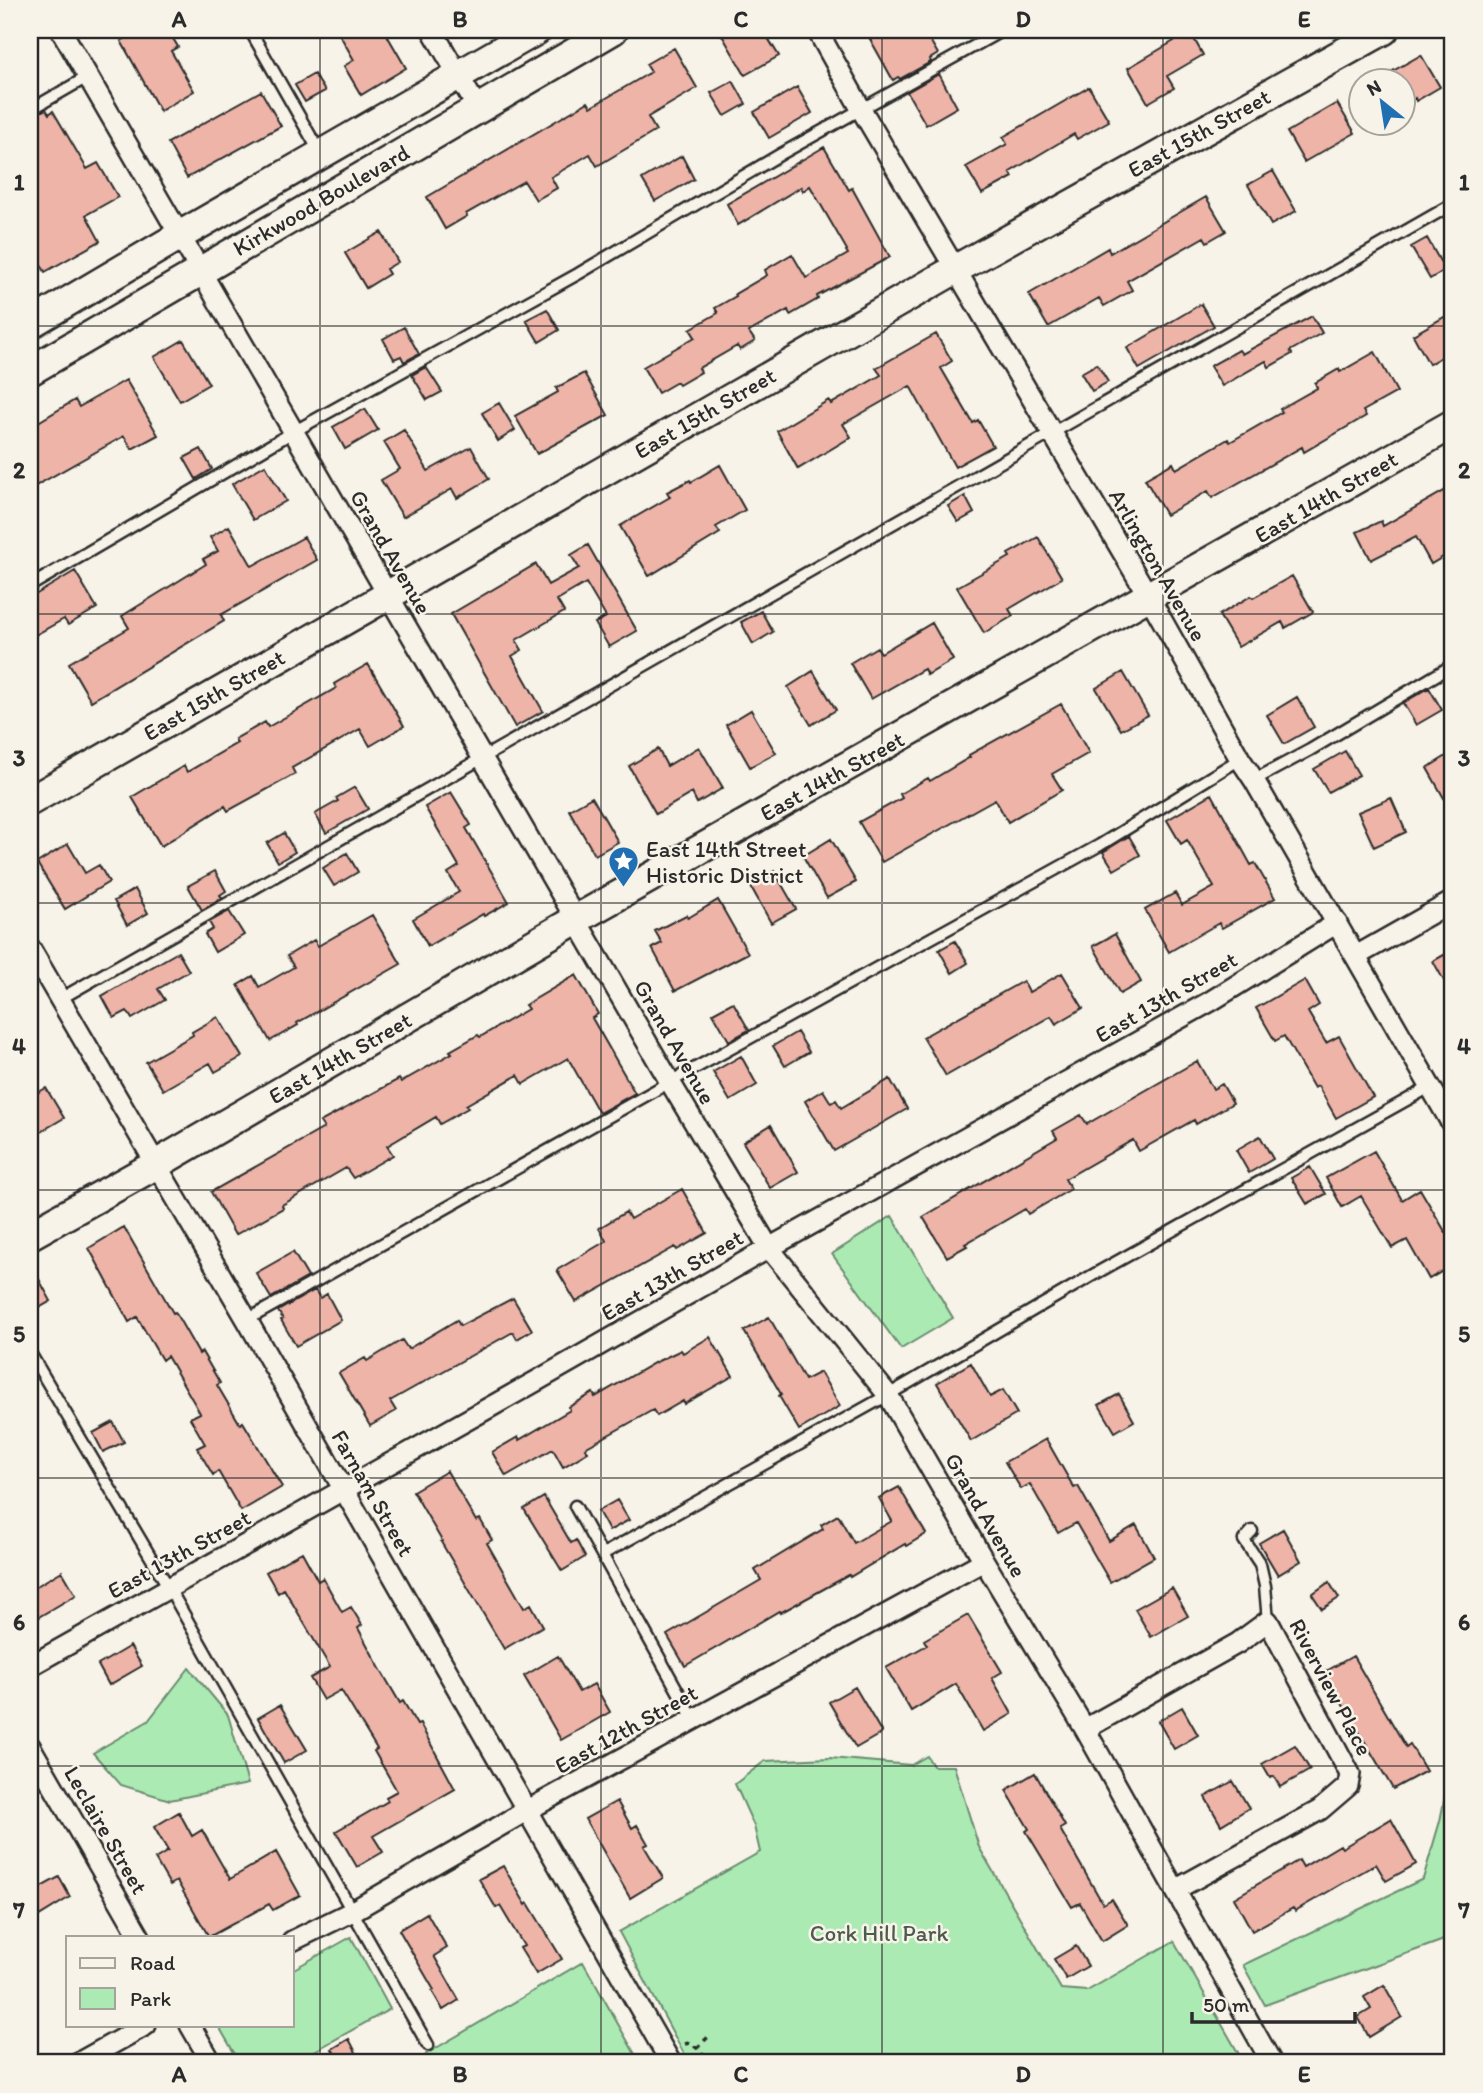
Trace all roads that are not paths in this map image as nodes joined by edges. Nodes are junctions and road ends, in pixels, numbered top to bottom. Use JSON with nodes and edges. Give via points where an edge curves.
{"nodes":[{"id":1,"x":61,"y":30,"type":"edge"},
{"id":2,"x":250,"y":30,"type":"edge"},
{"id":3,"x":432,"y":30,"type":"edge"},
{"id":4,"x":537,"y":30,"type":"edge"},
{"id":5,"x":613,"y":30,"type":"edge"},
{"id":6,"x":817,"y":30,"type":"edge"},
{"id":7,"x":1003,"y":30,"type":"edge"},
{"id":8,"x":1384,"y":30,"type":"edge"},
{"id":9,"x":89,"y":76,"type":"junction"},
{"id":10,"x":458,"y":76,"type":"junction"},
{"id":11,"x":478,"y":109,"type":"junction"},
{"id":12,"x":861,"y":109,"type":"junction"},
{"id":13,"x":30,"y":110,"type":"edge"},
{"id":14,"x":321,"y":154,"type":"junction"},
{"id":15,"x":1453,"y":204,"type":"edge"},
{"id":16,"x":179,"y":236,"type":"junction"},
{"id":17,"x":956,"y":269,"type":"junction"},
{"id":18,"x":199,"y":271,"type":"junction"},
{"id":19,"x":30,"y":324,"type":"edge"},
{"id":20,"x":30,"y":371,"type":"edge"},
{"id":21,"x":1453,"y":424,"type":"edge"},
{"id":22,"x":293,"y":432,"type":"junction"},
{"id":23,"x":1053,"y":433,"type":"junction"},
{"id":24,"x":30,"y":586,"type":"edge"},
{"id":25,"x":388,"y":595,"type":"junction"},
{"id":26,"x":1149,"y":597,"type":"junction"},
{"id":27,"x":1453,"y":665,"type":"edge"},
{"id":28,"x":482,"y":758,"type":"junction"},
{"id":29,"x":1240,"y":759,"type":"junction"},
{"id":30,"x":1254,"y":780,"type":"junction"},
{"id":31,"x":30,"y":801,"type":"edge"},
{"id":32,"x":1453,"y":901,"type":"edge"},
{"id":33,"x":575,"y":920,"type":"junction"},
{"id":34,"x":1337,"y":923,"type":"junction"},
{"id":35,"x":30,"y":948,"type":"edge"},
{"id":36,"x":1356,"y":956,"type":"junction"},
{"id":37,"x":60,"y":999,"type":"junction"},
{"id":38,"x":670,"y":1082,"type":"junction"},
{"id":39,"x":1430,"y":1087,"type":"junction"},
{"id":40,"x":1453,"y":1126,"type":"edge"},
{"id":41,"x":157,"y":1164,"type":"junction"},
{"id":42,"x":30,"y":1236,"type":"edge"},
{"id":43,"x":769,"y":1248,"type":"junction"},
{"id":44,"x":247,"y":1320,"type":"junction"},
{"id":45,"x":30,"y":1353,"type":"edge"},
{"id":46,"x":888,"y":1395,"type":"junction"},
{"id":47,"x":343,"y":1490,"type":"junction"},
{"id":48,"x":575,"y":1506,"type":"dead end"},
{"id":49,"x":1252,"y":1531,"type":"dead end"},
{"id":50,"x":603,"y":1553,"type":"junction"},
{"id":51,"x":984,"y":1561,"type":"junction"},
{"id":52,"x":169,"y":1588,"type":"junction"},
{"id":53,"x":1268,"y":1621,"type":"junction"},
{"id":54,"x":30,"y":1666,"type":"edge"},
{"id":55,"x":694,"y":1720,"type":"junction"},
{"id":56,"x":1085,"y":1730,"type":"junction"},
{"id":57,"x":30,"y":1746,"type":"edge"},
{"id":58,"x":526,"y":1811,"type":"junction"},
{"id":59,"x":1175,"y":1890,"type":"junction"},
{"id":60,"x":351,"y":1912,"type":"junction"},
{"id":61,"x":139,"y":1936,"type":"edge"},
{"id":62,"x":294,"y":1940,"type":"edge"},
{"id":63,"x":144,"y":2026,"type":"edge"},
{"id":64,"x":191,"y":2026,"type":"edge"},
{"id":65,"x":428,"y":2045,"type":"dead end"},
{"id":66,"x":675,"y":2054,"type":"edge"},
{"id":67,"x":78,"y":2063,"type":"edge"},
{"id":68,"x":212,"y":2063,"type":"edge"},
{"id":69,"x":1272,"y":2063,"type":"edge"}],
"edges":[{"from":1,"to":9,"type":"street","name":"Grand Avenue"},
{"from":2,"to":14,"type":"lane"},
{"from":3,"to":10,"type":"street"},
{"from":4,"to":10,"type":"street","name":"Kirkwood Boulevard"},
{"from":5,"to":11,"type":"street","name":"Kirkwood Boulevard"},
{"from":6,"to":12,"type":"street","name":"Arlington Avenue"},
{"from":7,"to":12,"type":"lane"},
{"from":8,"to":17,"type":"street","name":"East 15th Street"},
{"from":9,"to":13,"type":"lane"},
{"from":9,"to":16,"type":"street","name":"Grand Avenue"},
{"from":10,"to":11,"type":"street"},
{"from":10,"to":14,"type":"street","name":"Kirkwood Boulevard"},
{"from":11,"to":18,"type":"street","name":"Kirkwood Boulevard"},
{"from":12,"to":17,"type":"street","name":"Arlington Avenue"},
{"from":12,"to":22,"type":"lane","via":[[578,274]]},
{"from":14,"to":16,"type":"street","name":"Kirkwood Boulevard"},
{"from":15,"to":23,"type":"lane"},
{"from":16,"to":18,"type":"street","name":"Grand Avenue"},
{"from":16,"to":19,"type":"street","name":"Kirkwood Boulevard"},
{"from":17,"to":23,"type":"street","name":"Arlington Avenue"},
{"from":17,"to":25,"type":"street","name":"East 15th Street"},
{"from":18,"to":20,"type":"street","name":"Kirkwood Boulevard"},
{"from":18,"to":22,"type":"street","name":"Grand Avenue"},
{"from":21,"to":26,"type":"street","name":"East 14th Street"},
{"from":22,"to":24,"type":"lane"},
{"from":22,"to":25,"type":"street","name":"Grand Avenue"},
{"from":23,"to":26,"type":"street","name":"Arlington Avenue"},
{"from":23,"to":28,"type":"lane"},
{"from":25,"to":28,"type":"street","name":"Grand Avenue"},
{"from":25,"to":31,"type":"street","name":"East 15th Street"},
{"from":26,"to":29,"type":"street","name":"Arlington Avenue"},
{"from":26,"to":33,"type":"street","name":"East 14th Street"},
{"from":27,"to":30,"type":"lane"},
{"from":28,"to":33,"type":"street","name":"Grand Avenue"},
{"from":28,"to":37,"type":"lane"},
{"from":29,"to":30,"type":"street","name":"Arlington Avenue"},
{"from":29,"to":38,"type":"lane","via":[[1100,845]]},
{"from":30,"to":34,"type":"street","name":"Arlington Avenue"},
{"from":32,"to":36,"type":"street"},
{"from":33,"to":38,"type":"street","name":"Grand Avenue"},
{"from":33,"to":41,"type":"street","name":"East 14th Street"},
{"from":34,"to":36,"type":"street","name":"Arlington Avenue"},
{"from":34,"to":43,"type":"street","name":"East 13th Street","via":[[1211,1001]]},
{"from":35,"to":37,"type":"street","name":"Farnam Street"},
{"from":36,"to":39,"type":"street","name":"Arlington Avenue"},
{"from":37,"to":41,"type":"street","name":"Farnam Street"},
{"from":38,"to":43,"type":"street","name":"Grand Avenue"},
{"from":38,"to":44,"type":"lane"},
{"from":39,"to":40,"type":"street","name":"Arlington Avenue"},
{"from":39,"to":46,"type":"lane"},
{"from":41,"to":42,"type":"street","name":"East 14th Street"},
{"from":41,"to":44,"type":"street","name":"Farnam Street"},
{"from":43,"to":46,"type":"street","name":"Grand Avenue"},
{"from":43,"to":47,"type":"street","name":"East 13th Street"},
{"from":44,"to":47,"type":"street","name":"Farnam Street"},
{"from":45,"to":52,"type":"lane"},
{"from":46,"to":50,"type":"lane"},
{"from":46,"to":51,"type":"street","name":"Grand Avenue"},
{"from":47,"to":52,"type":"street","name":"East 13th Street"},
{"from":47,"to":58,"type":"street","name":"Farnam Street"},
{"from":48,"to":50,"type":"lane"},
{"from":49,"to":53,"type":"lane","via":[[1244,1540],[1260,1564]]},
{"from":50,"to":55,"type":"lane"},
{"from":51,"to":55,"type":"street","name":"East 12th Street"},
{"from":51,"to":56,"type":"street","name":"Grand Avenue"},
{"from":52,"to":54,"type":"street","name":"East 13th Street"},
{"from":52,"to":60,"type":"lane"},
{"from":53,"to":56,"type":"street","name":"Riverview Place","via":[[1238,1643]]},
{"from":53,"to":59,"type":"street","name":"Riverview Place","via":[[1350,1774],[1348,1786],[1320,1810]]},
{"from":55,"to":58,"type":"street","name":"East 12th Street"},
{"from":56,"to":59,"type":"street","name":"Grand Avenue"},
{"from":57,"to":61,"type":"street","name":"Leclaire Street"},
{"from":58,"to":60,"type":"street","name":"East 12th Street"},
{"from":58,"to":66,"type":"street","name":"Farnam Street"},
{"from":59,"to":69,"type":"street","name":"Grand Avenue"},
{"from":60,"to":62,"type":"street","name":"East 12th Street"},
{"from":60,"to":65,"type":"lane"},
{"from":63,"to":67,"type":"street"},
{"from":64,"to":68,"type":"street"}]}
